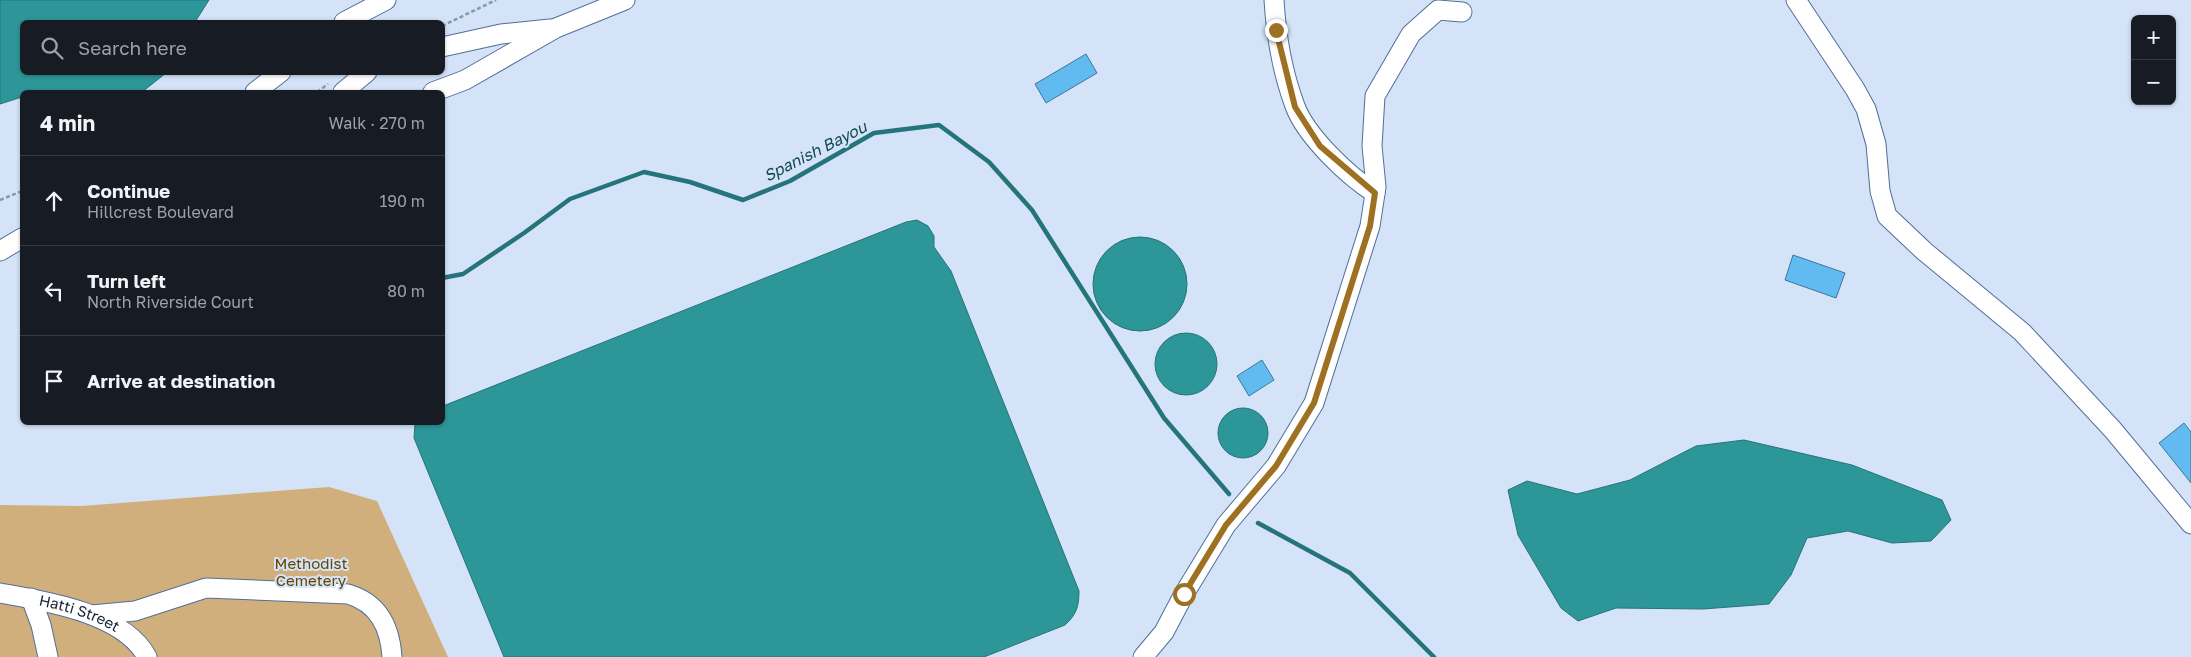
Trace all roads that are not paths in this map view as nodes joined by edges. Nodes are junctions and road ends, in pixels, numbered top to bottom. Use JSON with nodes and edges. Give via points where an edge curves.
{"nodes":[{"id":1,"x":386,"y":0,"type":"edge"},
{"id":2,"x":625,"y":0,"type":"edge"},
{"id":3,"x":1274,"y":0,"type":"edge"},
{"id":4,"x":1796,"y":0,"type":"edge"},
{"id":5,"x":1462,"y":12,"type":"dead end"},
{"id":6,"x":348,"y":20,"type":"edge"},
{"id":7,"x":556,"y":28,"type":"junction"},
{"id":8,"x":445,"y":47,"type":"edge"},
{"id":9,"x":277,"y":75,"type":"edge"},
{"id":10,"x":363,"y":75,"type":"edge"},
{"id":11,"x":258,"y":90,"type":"edge"},
{"id":12,"x":345,"y":90,"type":"edge"},
{"id":13,"x":438,"y":90,"type":"edge"},
{"id":14,"x":1375,"y":193,"type":"junction"},
{"id":15,"x":20,"y":239,"type":"edge"},
{"id":16,"x":0,"y":251,"type":"edge"},
{"id":17,"x":2191,"y":524,"type":"edge"},
{"id":18,"x":0,"y":593,"type":"edge"},
{"id":19,"x":31,"y":598,"type":"junction"},
{"id":20,"x":92,"y":615,"type":"junction"},
{"id":21,"x":48,"y":657,"type":"edge"},
{"id":22,"x":148,"y":657,"type":"edge"},
{"id":23,"x":392,"y":657,"type":"edge"},
{"id":24,"x":1143,"y":657,"type":"edge"}],
"edges":[{"from":1,"to":6,"type":"street"},
{"from":2,"to":7,"type":"street"},
{"from":3,"to":14,"type":"street","via":[[1276,30],[1295,107],[1320,146]]},
{"from":4,"to":17,"type":"street","via":[[1866,109],[1876,144],[1880,191],[1888,216],[1924,251],[2022,332],[2119,436]]},
{"from":5,"to":14,"type":"street","via":[[1438,10],[1411,34],[1375,96],[1372,146]]},
{"from":7,"to":8,"type":"street","via":[[501,34]]},
{"from":7,"to":13,"type":"street","via":[[466,80]]},
{"from":9,"to":11,"type":"street"},
{"from":10,"to":12,"type":"street"},
{"from":14,"to":24,"type":"street","via":[[1370,226],[1314,403],[1276,466],[1226,525],[1164,632]]},
{"from":15,"to":16,"type":"street"},
{"from":18,"to":19,"type":"street","name":"Hatti Street"},
{"from":19,"to":20,"type":"street","name":"Hatti Street"},
{"from":19,"to":21,"type":"street"},
{"from":20,"to":22,"type":"street","name":"Hatti Street","via":[[120,628]]},
{"from":20,"to":23,"type":"street","via":[[135,611],[206,588],[348,594],[363,598],[376,609],[387,630]]}]}
